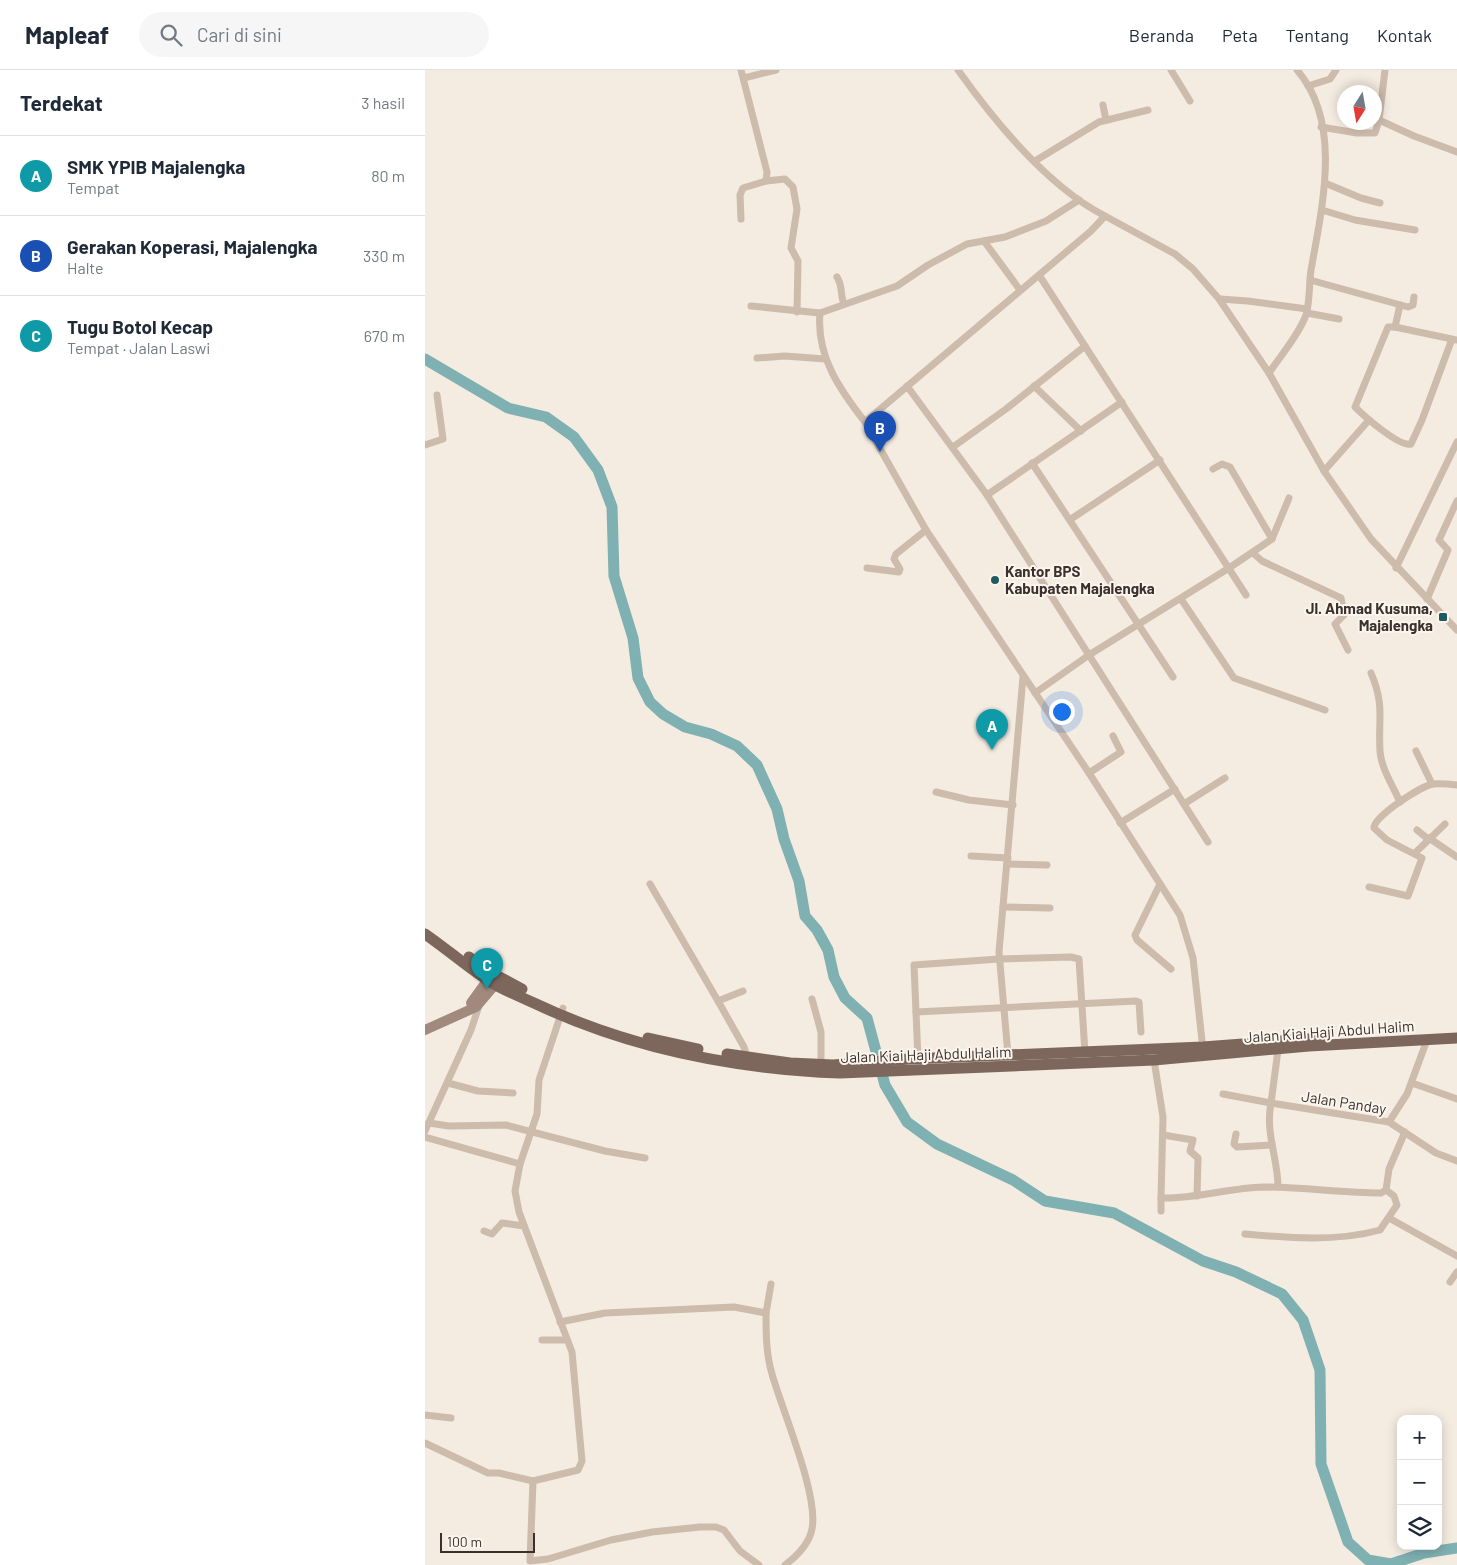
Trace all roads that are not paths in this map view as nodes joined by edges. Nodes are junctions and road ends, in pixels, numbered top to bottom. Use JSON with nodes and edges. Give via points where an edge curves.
{"nodes":[{"id":1,"x":741,"y":70,"type":"edge"},
{"id":2,"x":775,"y":70,"type":"edge"},
{"id":3,"x":957,"y":70,"type":"edge"},
{"id":4,"x":1171,"y":70,"type":"edge"},
{"id":5,"x":1297,"y":70,"type":"edge"},
{"id":6,"x":1336,"y":70,"type":"edge"},
{"id":7,"x":1385,"y":70,"type":"edge"},
{"id":8,"x":744,"y":78,"type":"junction"},
{"id":9,"x":1308,"y":86,"type":"junction"},
{"id":10,"x":1382,"y":95,"type":"edge"},
{"id":11,"x":1191,"y":101,"type":"dead end"},
{"id":12,"x":1103,"y":106,"type":"dead end"},
{"id":13,"x":1148,"y":110,"type":"dead end"},
{"id":14,"x":1106,"y":120,"type":"junction"},
{"id":15,"x":1382,"y":121,"type":"edge"},
{"id":16,"x":1321,"y":127,"type":"junction"},
{"id":17,"x":1337,"y":129,"type":"edge"},
{"id":18,"x":1343,"y":130,"type":"edge"},
{"id":19,"x":1375,"y":130,"type":"edge"},
{"id":20,"x":1457,"y":152,"type":"edge"},
{"id":21,"x":1035,"y":161,"type":"junction"},
{"id":22,"x":766,"y":180,"type":"junction"},
{"id":23,"x":1325,"y":183,"type":"junction"},
{"id":24,"x":1079,"y":200,"type":"junction"},
{"id":25,"x":1380,"y":203,"type":"dead end"},
{"id":26,"x":1322,"y":210,"type":"junction"},
{"id":27,"x":1105,"y":216,"type":"junction"},
{"id":28,"x":741,"y":219,"type":"dead end"},
{"id":29,"x":1415,"y":230,"type":"dead end"},
{"id":30,"x":984,"y":241,"type":"junction"},
{"id":31,"x":1039,"y":275,"type":"junction"},
{"id":32,"x":837,"y":278,"type":"dead end"},
{"id":33,"x":1310,"y":280,"type":"junction"},
{"id":34,"x":1020,"y":290,"type":"junction"},
{"id":35,"x":1414,"y":297,"type":"dead end"},
{"id":36,"x":1220,"y":300,"type":"junction"},
{"id":37,"x":844,"y":304,"type":"junction"},
{"id":38,"x":1400,"y":305,"type":"junction"},
{"id":39,"x":751,"y":306,"type":"dead end"},
{"id":40,"x":1307,"y":311,"type":"junction"},
{"id":41,"x":797,"y":312,"type":"junction"},
{"id":42,"x":820,"y":314,"type":"junction"},
{"id":43,"x":1339,"y":319,"type":"dead end"},
{"id":44,"x":1395,"y":327,"type":"junction"},
{"id":45,"x":1454,"y":340,"type":"edge"},
{"id":46,"x":1085,"y":346,"type":"junction"},
{"id":47,"x":757,"y":358,"type":"dead end"},
{"id":48,"x":825,"y":359,"type":"junction"},
{"id":49,"x":1269,"y":374,"type":"junction"},
{"id":50,"x":907,"y":386,"type":"junction"},
{"id":51,"x":1034,"y":386,"type":"junction"},
{"id":52,"x":437,"y":395,"type":"dead end"},
{"id":53,"x":1123,"y":402,"type":"junction"},
{"id":54,"x":1369,"y":420,"type":"junction"},
{"id":55,"x":865,"y":422,"type":"junction"},
{"id":56,"x":1081,"y":431,"type":"junction"},
{"id":57,"x":1457,"y":442,"type":"edge"},
{"id":58,"x":425,"y":445,"type":"edge"},
{"id":59,"x":953,"y":447,"type":"junction"},
{"id":60,"x":1160,"y":460,"type":"junction"},
{"id":61,"x":1032,"y":463,"type":"junction"},
{"id":62,"x":1213,"y":469,"type":"dead end"},
{"id":63,"x":1325,"y":471,"type":"junction"},
{"id":64,"x":987,"y":495,"type":"junction"},
{"id":65,"x":1289,"y":498,"type":"dead end"},
{"id":66,"x":1457,"y":501,"type":"edge"},
{"id":67,"x":1071,"y":520,"type":"junction"},
{"id":68,"x":926,"y":530,"type":"junction"},
{"id":69,"x":1272,"y":539,"type":"junction"},
{"id":70,"x":1253,"y":553,"type":"junction"},
{"id":71,"x":867,"y":568,"type":"dead end"},
{"id":72,"x":1229,"y":568,"type":"junction"},
{"id":73,"x":1396,"y":568,"type":"junction"},
{"id":74,"x":1246,"y":595,"type":"dead end"},
{"id":75,"x":1181,"y":599,"type":"junction"},
{"id":76,"x":1427,"y":600,"type":"junction"},
{"id":77,"x":1138,"y":625,"type":"junction"},
{"id":78,"x":1457,"y":630,"type":"edge"},
{"id":79,"x":1348,"y":650,"type":"dead end"},
{"id":80,"x":1089,"y":655,"type":"junction"},
{"id":81,"x":1371,"y":673,"type":"dead end"},
{"id":82,"x":1023,"y":677,"type":"junction"},
{"id":83,"x":1173,"y":677,"type":"dead end"},
{"id":84,"x":1035,"y":693,"type":"junction"},
{"id":85,"x":1325,"y":710,"type":"dead end"},
{"id":86,"x":1113,"y":736,"type":"dead end"},
{"id":87,"x":1416,"y":751,"type":"dead end"},
{"id":88,"x":1089,"y":773,"type":"junction"},
{"id":89,"x":1225,"y":778,"type":"dead end"},
{"id":90,"x":1432,"y":784,"type":"junction"},
{"id":91,"x":1457,"y":785,"type":"edge"},
{"id":92,"x":1175,"y":789,"type":"junction"},
{"id":93,"x":936,"y":792,"type":"dead end"},
{"id":94,"x":1400,"y":802,"type":"junction"},
{"id":95,"x":1185,"y":804,"type":"junction"},
{"id":96,"x":1013,"y":805,"type":"junction"},
{"id":97,"x":1120,"y":823,"type":"junction"},
{"id":98,"x":1445,"y":824,"type":"dead end"},
{"id":99,"x":1417,"y":830,"type":"dead end"},
{"id":100,"x":1428,"y":838,"type":"junction"},
{"id":101,"x":1208,"y":842,"type":"dead end"},
{"id":102,"x":1415,"y":853,"type":"junction"},
{"id":103,"x":971,"y":856,"type":"dead end"},
{"id":104,"x":1457,"y":857,"type":"edge"},
{"id":105,"x":1007,"y":861,"type":"junction"},
{"id":106,"x":1047,"y":865,"type":"dead end"},
{"id":107,"x":650,"y":884,"type":"dead end"},
{"id":108,"x":1160,"y":884,"type":"junction"},
{"id":109,"x":1369,"y":887,"type":"dead end"},
{"id":110,"x":1003,"y":906,"type":"junction"},
{"id":111,"x":1051,"y":908,"type":"dead end"},
{"id":112,"x":425,"y":926,"type":"edge"},
{"id":113,"x":425,"y":934,"type":"edge"},
{"id":114,"x":999,"y":959,"type":"junction"},
{"id":115,"x":1171,"y":969,"type":"dead end"},
{"id":116,"x":494,"y":979,"type":"junction"},
{"id":117,"x":743,"y":991,"type":"dead end"},
{"id":118,"x":479,"y":999,"type":"junction"},
{"id":119,"x":813,"y":999,"type":"dead end"},
{"id":120,"x":718,"y":1001,"type":"junction"},
{"id":121,"x":1082,"y":1004,"type":"junction"},
{"id":122,"x":1005,"y":1007,"type":"junction"},
{"id":123,"x":562,"y":1012,"type":"junction"},
{"id":124,"x":916,"y":1012,"type":"junction"},
{"id":125,"x":425,"y":1030,"type":"edge"},
{"id":126,"x":1141,"y":1032,"type":"dead end"},
{"id":127,"x":1457,"y":1032,"type":"edge"},
{"id":128,"x":1457,"y":1038,"type":"edge"},
{"id":129,"x":1427,"y":1040,"type":"junction"},
{"id":130,"x":1278,"y":1050,"type":"junction"},
{"id":131,"x":1203,"y":1051,"type":"junction"},
{"id":132,"x":1085,"y":1053,"type":"junction"},
{"id":133,"x":1008,"y":1055,"type":"junction"},
{"id":134,"x":747,"y":1057,"type":"junction"},
{"id":135,"x":1154,"y":1060,"type":"junction"},
{"id":136,"x":912,"y":1062,"type":"junction"},
{"id":137,"x":821,"y":1064,"type":"junction"},
{"id":138,"x":858,"y":1068,"type":"junction"},
{"id":139,"x":448,"y":1083,"type":"junction"},
{"id":140,"x":1412,"y":1083,"type":"junction"},
{"id":141,"x":513,"y":1094,"type":"dead end"},
{"id":142,"x":1223,"y":1094,"type":"dead end"},
{"id":143,"x":1457,"y":1099,"type":"edge"},
{"id":144,"x":1271,"y":1103,"type":"junction"},
{"id":145,"x":1389,"y":1122,"type":"junction"},
{"id":146,"x":429,"y":1123,"type":"junction"},
{"id":147,"x":425,"y":1131,"type":"edge"},
{"id":148,"x":531,"y":1132,"type":"junction"},
{"id":149,"x":1405,"y":1132,"type":"junction"},
{"id":150,"x":1236,"y":1134,"type":"dead end"},
{"id":151,"x":1163,"y":1135,"type":"junction"},
{"id":152,"x":425,"y":1136,"type":"edge"},
{"id":153,"x":1272,"y":1145,"type":"junction"},
{"id":154,"x":645,"y":1158,"type":"dead end"},
{"id":155,"x":1457,"y":1161,"type":"edge"},
{"id":156,"x":520,"y":1164,"type":"junction"},
{"id":157,"x":1277,"y":1188,"type":"junction"},
{"id":158,"x":1386,"y":1190,"type":"junction"},
{"id":159,"x":1197,"y":1196,"type":"junction"},
{"id":160,"x":1161,"y":1198,"type":"junction"},
{"id":161,"x":1161,"y":1211,"type":"dead end"},
{"id":162,"x":1389,"y":1218,"type":"junction"},
{"id":163,"x":525,"y":1226,"type":"junction"},
{"id":164,"x":485,"y":1230,"type":"dead end"},
{"id":165,"x":1245,"y":1234,"type":"dead end"},
{"id":166,"x":1457,"y":1256,"type":"edge"},
{"id":167,"x":1457,"y":1272,"type":"edge"},
{"id":168,"x":1450,"y":1282,"type":"dead end"},
{"id":169,"x":771,"y":1284,"type":"dead end"},
{"id":170,"x":766,"y":1311,"type":"junction"},
{"id":171,"x":560,"y":1322,"type":"junction"},
{"id":172,"x":542,"y":1340,"type":"dead end"},
{"id":173,"x":567,"y":1340,"type":"junction"},
{"id":174,"x":425,"y":1415,"type":"edge"},
{"id":175,"x":451,"y":1418,"type":"dead end"},
{"id":176,"x":425,"y":1443,"type":"edge"},
{"id":177,"x":533,"y":1481,"type":"junction"},
{"id":178,"x":530,"y":1563,"type":"edge"},
{"id":179,"x":759,"y":1565,"type":"edge"},
{"id":180,"x":785,"y":1565,"type":"edge"}],
"edges":[{"from":1,"to":8,"type":"street"},
{"from":2,"to":8,"type":"street"},
{"from":3,"to":21,"type":"street"},
{"from":4,"to":11,"type":"street"},
{"from":5,"to":9,"type":"street"},
{"from":6,"to":9,"type":"street","via":[[1330,79]]},
{"from":7,"to":10,"type":"street"},
{"from":8,"to":22,"type":"street","via":[[765,158]]},
{"from":9,"to":16,"type":"street"},
{"from":12,"to":14,"type":"street"},
{"from":13,"to":14,"type":"street"},
{"from":14,"to":21,"type":"street"},
{"from":15,"to":20,"type":"street"},
{"from":16,"to":17,"type":"street"},
{"from":16,"to":23,"type":"street","via":[[1326,159]]},
{"from":18,"to":19,"type":"street","via":[[1373,134]]},
{"from":21,"to":24,"type":"street"},
{"from":22,"to":28,"type":"street","via":[[743,188],[740,195]]},
{"from":22,"to":41,"type":"street","via":[[785,179],[793,188],[797,216],[791,248],[798,261]]},
{"from":23,"to":25,"type":"street"},
{"from":23,"to":26,"type":"street"},
{"from":24,"to":27,"type":"street"},
{"from":24,"to":30,"type":"street","via":[[1041,223],[1005,237]]},
{"from":26,"to":29,"type":"street","via":[[1355,220]]},
{"from":26,"to":33,"type":"street"},
{"from":27,"to":31,"type":"street"},
{"from":27,"to":36,"type":"street","via":[[1175,254]]},
{"from":30,"to":34,"type":"street"},
{"from":30,"to":37,"type":"street","via":[[967,244],[885,291]]},
{"from":31,"to":34,"type":"street"},
{"from":31,"to":46,"type":"street"},
{"from":32,"to":37,"type":"street"},
{"from":33,"to":38,"type":"street"},
{"from":33,"to":40,"type":"street"},
{"from":34,"to":50,"type":"street"},
{"from":35,"to":38,"type":"street","via":[[1411,306]]},
{"from":36,"to":40,"type":"street","via":[[1248,301]]},
{"from":36,"to":49,"type":"street"},
{"from":37,"to":42,"type":"street"},
{"from":38,"to":44,"type":"street"},
{"from":39,"to":41,"type":"street"},
{"from":40,"to":43,"type":"street"},
{"from":40,"to":49,"type":"street","via":[[1297,333]]},
{"from":41,"to":42,"type":"street"},
{"from":42,"to":48,"type":"street"},
{"from":44,"to":45,"type":"street"},
{"from":44,"to":54,"type":"street","via":[[1387,329],[1355,404]]},
{"from":45,"to":54,"type":"street","via":[[1411,444],[1403,444]]},
{"from":46,"to":51,"type":"street"},
{"from":46,"to":53,"type":"street"},
{"from":47,"to":48,"type":"street"},
{"from":48,"to":55,"type":"street","via":[[848,400]]},
{"from":49,"to":63,"type":"street"},
{"from":50,"to":55,"type":"street"},
{"from":50,"to":59,"type":"street"},
{"from":51,"to":56,"type":"street"},
{"from":51,"to":59,"type":"street"},
{"from":52,"to":58,"type":"street","via":[[443,439]]},
{"from":53,"to":56,"type":"street"},
{"from":53,"to":60,"type":"street"},
{"from":54,"to":63,"type":"street"},
{"from":55,"to":68,"type":"street"},
{"from":56,"to":61,"type":"street"},
{"from":57,"to":73,"type":"street"},
{"from":59,"to":64,"type":"street"},
{"from":60,"to":67,"type":"street"},
{"from":60,"to":72,"type":"street"},
{"from":61,"to":64,"type":"street"},
{"from":61,"to":67,"type":"street"},
{"from":62,"to":69,"type":"street","via":[[1222,464],[1230,467]]},
{"from":63,"to":73,"type":"street","via":[[1371,539]]},
{"from":64,"to":80,"type":"street"},
{"from":65,"to":69,"type":"street"},
{"from":66,"to":76,"type":"street","via":[[1440,536],[1439,543],[1448,550]]},
{"from":67,"to":77,"type":"street"},
{"from":68,"to":71,"type":"street","via":[[896,554],[894,559],[899,572]]},
{"from":68,"to":82,"type":"street"},
{"from":69,"to":70,"type":"street"},
{"from":70,"to":72,"type":"street"},
{"from":70,"to":79,"type":"street","via":[[1262,561],[1341,598],[1344,615],[1335,624]]},
{"from":72,"to":74,"type":"street"},
{"from":72,"to":75,"type":"street"},
{"from":73,"to":76,"type":"street"},
{"from":75,"to":77,"type":"street"},
{"from":75,"to":85,"type":"street","via":[[1234,678]]},
{"from":76,"to":78,"type":"street"},
{"from":77,"to":80,"type":"street"},
{"from":77,"to":83,"type":"street"},
{"from":80,"to":84,"type":"street"},
{"from":80,"to":92,"type":"street"},
{"from":81,"to":94,"type":"street","via":[[1380,702],[1380,752]]},
{"from":82,"to":84,"type":"street"},
{"from":82,"to":96,"type":"street"},
{"from":84,"to":88,"type":"street"},
{"from":86,"to":88,"type":"street","via":[[1121,752]]},
{"from":87,"to":90,"type":"street"},
{"from":88,"to":97,"type":"street"},
{"from":89,"to":95,"type":"street"},
{"from":90,"to":91,"type":"street"},
{"from":90,"to":94,"type":"street"},
{"from":92,"to":95,"type":"street"},
{"from":92,"to":97,"type":"street"},
{"from":93,"to":96,"type":"street"},
{"from":94,"to":102,"type":"street","via":[[1374,825],[1387,840]]},
{"from":95,"to":101,"type":"street"},
{"from":96,"to":105,"type":"street"},
{"from":97,"to":108,"type":"street"},
{"from":98,"to":100,"type":"street"},
{"from":99,"to":100,"type":"street"},
{"from":100,"to":102,"type":"street"},
{"from":100,"to":104,"type":"street"},
{"from":102,"to":109,"type":"street","via":[[1422,858],[1408,896]]},
{"from":103,"to":105,"type":"street"},
{"from":105,"to":106,"type":"street"},
{"from":105,"to":110,"type":"street"},
{"from":107,"to":120,"type":"street"},
{"from":108,"to":115,"type":"street","via":[[1135,935]]},
{"from":108,"to":131,"type":"street","via":[[1180,915],[1188,937]]},
{"from":110,"to":111,"type":"street"},
{"from":110,"to":114,"type":"street"},
{"from":112,"to":116,"type":"main road","name":"Jalan Kiai Haji Abdul Halim"},
{"from":113,"to":116,"type":"main road","name":"Jalan Kiai Haji Abdul Halim"},
{"from":114,"to":121,"type":"street","via":[[1079,959]]},
{"from":114,"to":122,"type":"street"},
{"from":114,"to":124,"type":"street","via":[[914,964]]},
{"from":116,"to":118,"type":"main road"},
{"from":116,"to":123,"type":"main road","name":"Jalan Kiai Haji Abdul Halim"},
{"from":117,"to":120,"type":"street"},
{"from":118,"to":125,"type":"main road","via":[[468,1009]]},
{"from":118,"to":139,"type":"street"},
{"from":119,"to":137,"type":"street","via":[[821,1032]]},
{"from":120,"to":134,"type":"street"},
{"from":121,"to":122,"type":"street"},
{"from":121,"to":126,"type":"street","via":[[1139,1002]]},
{"from":121,"to":132,"type":"street"},
{"from":122,"to":124,"type":"street"},
{"from":122,"to":133,"type":"street"},
{"from":123,"to":134,"type":"main road","name":"Jalan Kiai Haji Abdul Halim","via":[[640,1036]]},
{"from":123,"to":138,"type":"main road","name":"Jalan Kiai Haji Abdul Halim","via":[[640,1044],[675,1052],[790,1071]]},
{"from":123,"to":148,"type":"street","via":[[539,1080],[539,1103]]},
{"from":124,"to":136,"type":"street"},
{"from":127,"to":131,"type":"main road","name":"Jalan Kiai Haji Abdul Halim","via":[[1305,1039]]},
{"from":128,"to":129,"type":"main road","name":"Jalan Kiai Haji Abdul Halim"},
{"from":129,"to":130,"type":"main road","name":"Jalan Kiai Haji Abdul Halim"},
{"from":129,"to":140,"type":"street"},
{"from":130,"to":131,"type":"main road","name":"Jalan Kiai Haji Abdul Halim"},
{"from":130,"to":144,"type":"street"},
{"from":131,"to":132,"type":"main road","name":"Jalan Kiai Haji Abdul Halim"},
{"from":131,"to":135,"type":"main road","name":"Jalan Kiai Haji Abdul Halim"},
{"from":132,"to":133,"type":"main road","name":"Jalan Kiai Haji Abdul Halim"},
{"from":133,"to":136,"type":"main road","name":"Jalan Kiai Haji Abdul Halim"},
{"from":134,"to":137,"type":"main road","name":"Jalan Kiai Haji Abdul Halim"},
{"from":135,"to":136,"type":"main road","name":"Jalan Kiai Haji Abdul Halim"},
{"from":135,"to":151,"type":"street"},
{"from":136,"to":138,"type":"main road","name":"Jalan Kiai Haji Abdul Halim"},
{"from":137,"to":138,"type":"main road","name":"Jalan Kiai Haji Abdul Halim"},
{"from":139,"to":141,"type":"street","via":[[477,1091]]},
{"from":139,"to":146,"type":"street"},
{"from":140,"to":143,"type":"street"},
{"from":140,"to":145,"type":"street"},
{"from":142,"to":144,"type":"street","name":"Jalan Panday"},
{"from":144,"to":145,"type":"street","name":"Jalan Panday"},
{"from":144,"to":153,"type":"street","via":[[1267,1120]]},
{"from":145,"to":149,"type":"street","name":"Jalan Panday"},
{"from":146,"to":147,"type":"street"},
{"from":146,"to":148,"type":"street","via":[[505,1125]]},
{"from":148,"to":154,"type":"street"},
{"from":148,"to":156,"type":"street"},
{"from":149,"to":155,"type":"street","name":"Jalan Panday","via":[[1436,1153]]},
{"from":149,"to":158,"type":"street","via":[[1389,1169]]},
{"from":150,"to":153,"type":"street","via":[[1234,1144],[1237,1147]]},
{"from":151,"to":159,"type":"street","via":[[1193,1140],[1190,1151],[1197,1156]]},
{"from":151,"to":160,"type":"street"},
{"from":152,"to":156,"type":"street"},
{"from":153,"to":157,"type":"street"},
{"from":156,"to":163,"type":"street","via":[[515,1190]]},
{"from":157,"to":158,"type":"street","via":[[1373,1193]]},
{"from":157,"to":159,"type":"street","via":[[1242,1188]]},
{"from":158,"to":162,"type":"street","via":[[1397,1202]]},
{"from":159,"to":160,"type":"street"},
{"from":160,"to":161,"type":"street"},
{"from":162,"to":165,"type":"street","via":[[1380,1230],[1357,1235],[1292,1238]]},
{"from":162,"to":166,"type":"street"},
{"from":163,"to":164,"type":"street","via":[[502,1223],[492,1234]]},
{"from":163,"to":171,"type":"street"},
{"from":167,"to":168,"type":"street"},
{"from":169,"to":170,"type":"street"},
{"from":170,"to":171,"type":"street","via":[[734,1307],[605,1313]]},
{"from":170,"to":180,"type":"street","via":[[771,1373],[813,1514],[808,1539],[801,1551]]},
{"from":171,"to":173,"type":"street"},
{"from":172,"to":173,"type":"street"},
{"from":173,"to":177,"type":"street","via":[[574,1360],[581,1466],[567,1475]]},
{"from":174,"to":175,"type":"street"},
{"from":176,"to":177,"type":"street","via":[[488,1473]]},
{"from":177,"to":178,"type":"street"},
{"from":178,"to":179,"type":"street","via":[[611,1540],[716,1527],[724,1530],[740,1551]]}]}
